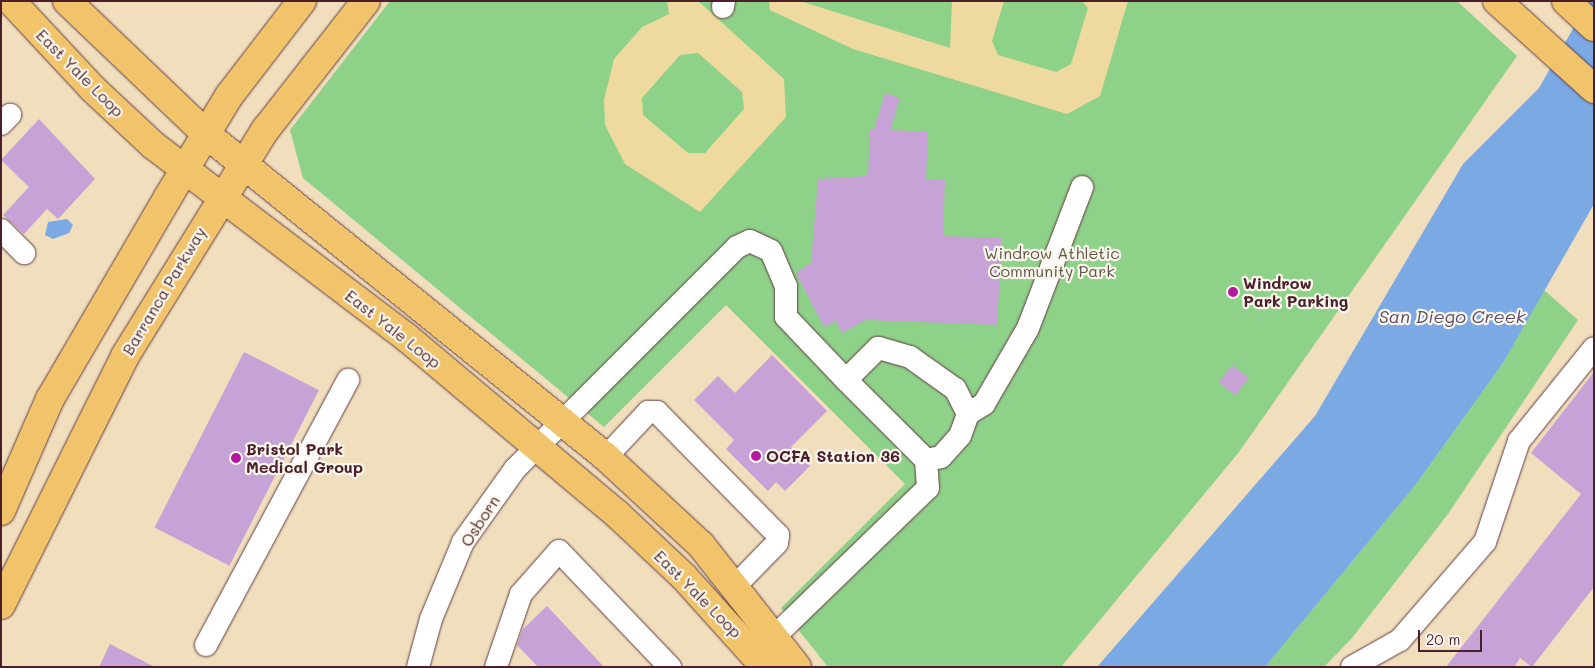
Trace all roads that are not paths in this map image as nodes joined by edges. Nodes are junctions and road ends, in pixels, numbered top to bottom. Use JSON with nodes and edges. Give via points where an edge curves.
{"nodes":[{"id":1,"x":11,"y":1,"type":"edge"},
{"id":2,"x":67,"y":1,"type":"edge"},
{"id":3,"x":302,"y":1,"type":"edge"},
{"id":4,"x":366,"y":1,"type":"edge"},
{"id":5,"x":1497,"y":1,"type":"edge"},
{"id":6,"x":1566,"y":1,"type":"edge"},
{"id":7,"x":1594,"y":27,"type":"edge"},
{"id":8,"x":1594,"y":89,"type":"edge"},
{"id":9,"x":206,"y":134,"type":"junction"},
{"id":10,"x":244,"y":164,"type":"junction"},
{"id":11,"x":185,"y":169,"type":"junction"},
{"id":12,"x":1082,"y":187,"type":"dead end"},
{"id":13,"x":221,"y":199,"type":"junction"},
{"id":14,"x":1,"y":230,"type":"edge"},
{"id":15,"x":24,"y":253,"type":"dead end"},
{"id":16,"x":1594,"y":348,"type":"edge"},
{"id":17,"x":348,"y":380,"type":"dead end"},
{"id":18,"x":846,"y":380,"type":"junction"},
{"id":19,"x":968,"y":414,"type":"junction"},
{"id":20,"x":562,"y":422,"type":"junction"},
{"id":21,"x":537,"y":447,"type":"junction"},
{"id":22,"x":606,"y":457,"type":"junction"},
{"id":23,"x":926,"y":460,"type":"junction"},
{"id":24,"x":1,"y":511,"type":"edge"},
{"id":25,"x":734,"y":587,"type":"junction"},
{"id":26,"x":1,"y":605,"type":"edge"},
{"id":27,"x":774,"y":636,"type":"junction"},
{"id":28,"x":206,"y":645,"type":"dead end"},
{"id":29,"x":418,"y":667,"type":"edge"},
{"id":30,"x":496,"y":667,"type":"edge"},
{"id":31,"x":670,"y":667,"type":"edge"},
{"id":32,"x":766,"y":667,"type":"edge"},
{"id":33,"x":797,"y":667,"type":"edge"},
{"id":34,"x":1352,"y":667,"type":"edge"}],
"edges":[{"from":1,"to":11,"type":"main road","name":"East Yale Loop","via":[[93,89]]},
{"from":2,"to":9,"type":"main road","name":"East Yale Loop"},
{"from":3,"to":9,"type":"main road"},
{"from":4,"to":10,"type":"main road","name":"Barranca Parkway"},
{"from":5,"to":8,"type":"main road"},
{"from":6,"to":7,"type":"main road"},
{"from":9,"to":10,"type":"main road","name":"East Yale Loop"},
{"from":9,"to":11,"type":"main road"},
{"from":10,"to":13,"type":"main road","name":"Barranca Parkway"},
{"from":10,"to":20,"type":"main road","name":"East Yale Loop"},
{"from":11,"to":13,"type":"main road","name":"East Yale Loop"},
{"from":11,"to":24,"type":"main road","via":[[50,399]]},
{"from":12,"to":19,"type":"street","via":[[1028,328],[984,404]]},
{"from":13,"to":21,"type":"main road","name":"East Yale Loop","via":[[406,338]]},
{"from":13,"to":26,"type":"main road","name":"Barranca Parkway","via":[[96,408]]},
{"from":14,"to":15,"type":"street"},
{"from":16,"to":34,"type":"street","via":[[1519,440],[1485,542],[1400,640]]},
{"from":17,"to":28,"type":"street"},
{"from":18,"to":19,"type":"street","via":[[878,348],[910,357],[955,389]]},
{"from":18,"to":20,"type":"street","name":"Osborn","via":[[786,317],[786,286],[771,251],[750,241],[737,247]]},
{"from":18,"to":23,"type":"street"},
{"from":19,"to":23,"type":"street","via":[[960,436],[941,457]]},
{"from":20,"to":21,"type":"street","name":"Osborn"},
{"from":20,"to":22,"type":"main road","name":"East Yale Loop"},
{"from":21,"to":29,"type":"street","name":"Osborn","via":[[515,469],[464,542],[431,619]]},
{"from":21,"to":32,"type":"main road","name":"East Yale Loop","via":[[684,577]]},
{"from":22,"to":25,"type":"main road","name":"East Yale Loop","via":[[701,545]]},
{"from":22,"to":25,"type":"street","via":[[648,412],[657,412],[778,535],[777,543]]},
{"from":23,"to":27,"type":"street","via":[[928,488]]},
{"from":25,"to":27,"type":"main road","name":"East Yale Loop"},
{"from":27,"to":33,"type":"main road","name":"East Yale Loop"},
{"from":30,"to":31,"type":"street","via":[[521,594],[559,551]]}]}
